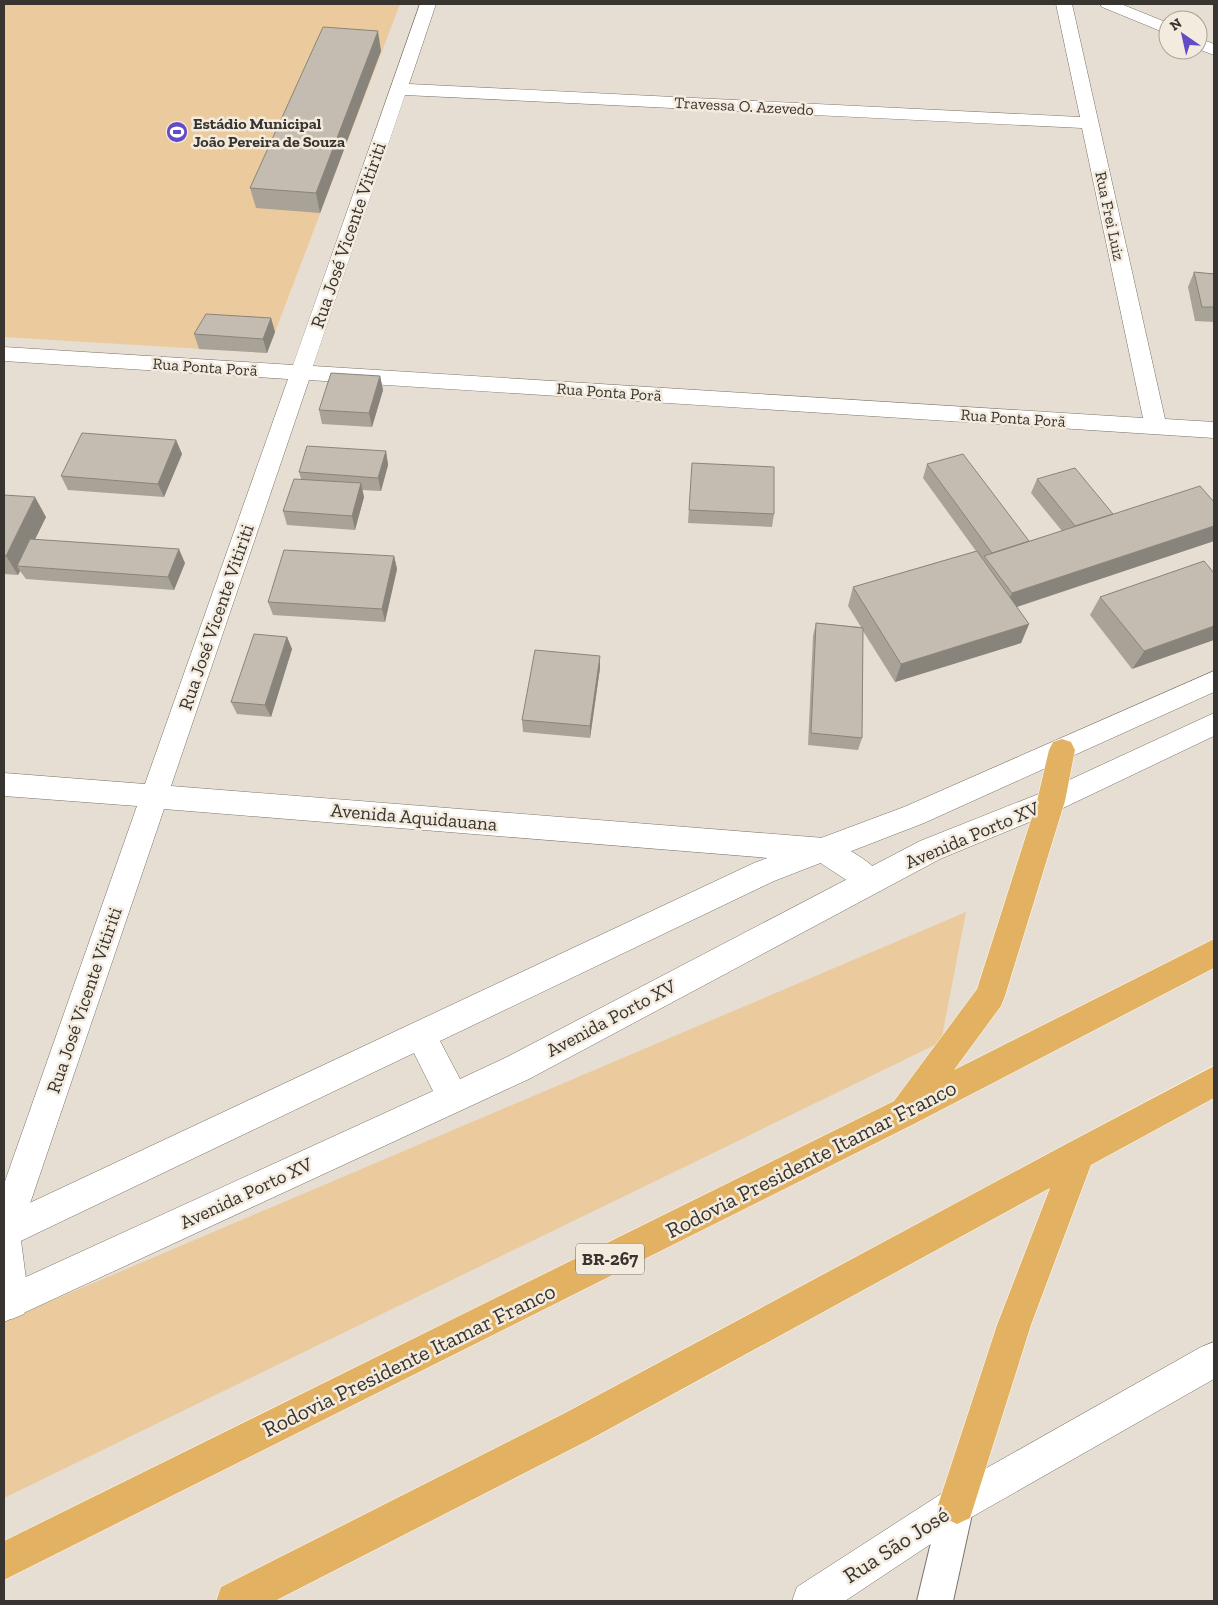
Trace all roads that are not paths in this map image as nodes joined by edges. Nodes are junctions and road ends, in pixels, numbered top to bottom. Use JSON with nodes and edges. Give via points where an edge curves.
{"nodes":[{"id":1,"x":428,"y":4,"type":"edge"},
{"id":2,"x":1064,"y":4,"type":"edge"},
{"id":3,"x":1108,"y":4,"type":"edge"},
{"id":4,"x":1158,"y":25,"type":"edge"},
{"id":5,"x":399,"y":89,"type":"junction"},
{"id":6,"x":1090,"y":123,"type":"junction"},
{"id":7,"x":4,"y":354,"type":"edge"},
{"id":8,"x":301,"y":373,"type":"junction"},
{"id":9,"x":1156,"y":427,"type":"junction"},
{"id":10,"x":1214,"y":430,"type":"edge"},
{"id":11,"x":1214,"y":681,"type":"edge"},
{"id":12,"x":1214,"y":724,"type":"edge"},
{"id":13,"x":1062,"y":750,"type":"junction"},
{"id":14,"x":4,"y":784,"type":"edge"},
{"id":15,"x":154,"y":796,"type":"junction"},
{"id":16,"x":1051,"y":801,"type":"junction"},
{"id":17,"x":824,"y":850,"type":"junction"},
{"id":18,"x":870,"y":880,"type":"junction"},
{"id":19,"x":1214,"y":953,"type":"edge"},
{"id":20,"x":422,"y":1035,"type":"junction"},
{"id":21,"x":1214,"y":1081,"type":"edge"},
{"id":22,"x":453,"y":1098,"type":"junction"},
{"id":23,"x":903,"y":1113,"type":"junction"},
{"id":24,"x":1079,"y":1154,"type":"junction"},
{"id":25,"x":4,"y":1233,"type":"edge"},
{"id":26,"x":8,"y":1304,"type":"edge"},
{"id":27,"x":1214,"y":1360,"type":"edge"},
{"id":28,"x":957,"y":1505,"type":"junction"},
{"id":29,"x":4,"y":1561,"type":"edge"},
{"id":30,"x":235,"y":1601,"type":"edge"},
{"id":31,"x":811,"y":1601,"type":"edge"},
{"id":32,"x":935,"y":1601,"type":"edge"}],
"edges":[{"from":1,"to":5,"type":"street","name":"Rua José Vicente Vitiriti"},
{"from":2,"to":6,"type":"street","name":"Rua Frei Luiz"},
{"from":3,"to":4,"type":"street"},
{"from":5,"to":6,"type":"street","name":"Travessa O. Azevedo"},
{"from":5,"to":8,"type":"street","name":"Rua José Vicente Vitiriti"},
{"from":6,"to":9,"type":"street","name":"Rua Frei Luiz"},
{"from":7,"to":8,"type":"street","name":"Rua Ponta Porã"},
{"from":8,"to":9,"type":"street","name":"Rua Ponta Porã"},
{"from":8,"to":15,"type":"street","name":"Rua José Vicente Vitiriti"},
{"from":9,"to":10,"type":"street","name":"Rua Ponta Porã"},
{"from":11,"to":13,"type":"street"},
{"from":12,"to":16,"type":"street","name":"Avenida Porto XV"},
{"from":13,"to":16,"type":"highway"},
{"from":13,"to":17,"type":"street","via":[[914,815]]},
{"from":14,"to":15,"type":"street","name":"Avenida Aquidauana"},
{"from":15,"to":17,"type":"street","name":"Avenida Aquidauana"},
{"from":15,"to":25,"type":"street","name":"Rua José Vicente Vitiriti"},
{"from":16,"to":18,"type":"street","name":"Avenida Porto XV","via":[[930,850]]},
{"from":16,"to":23,"type":"highway","via":[[990,996]]},
{"from":17,"to":18,"type":"street"},
{"from":17,"to":20,"type":"street","via":[[764,872]]},
{"from":18,"to":22,"type":"street","name":"Avenida Porto XV","via":[[518,1068]]},
{"from":19,"to":23,"type":"highway","name":"Rodovia Presidente Itamar Franco","number":"BR-267"},
{"from":20,"to":22,"type":"street"},
{"from":20,"to":25,"type":"street"},
{"from":21,"to":24,"type":"highway"},
{"from":22,"to":26,"type":"street","name":"Avenida Porto XV"},
{"from":23,"to":29,"type":"highway","name":"Rodovia Presidente Itamar Franco","number":"BR-267"},
{"from":24,"to":28,"type":"highway","via":[[1014,1325]]},
{"from":24,"to":30,"type":"highway","via":[[576,1427]]},
{"from":25,"to":26,"type":"street","name":"Rua José Vicente Vitiriti"},
{"from":27,"to":28,"type":"street","name":"Rua São José"},
{"from":28,"to":31,"type":"street","name":"Rua São José"},
{"from":28,"to":32,"type":"lane"}]}
